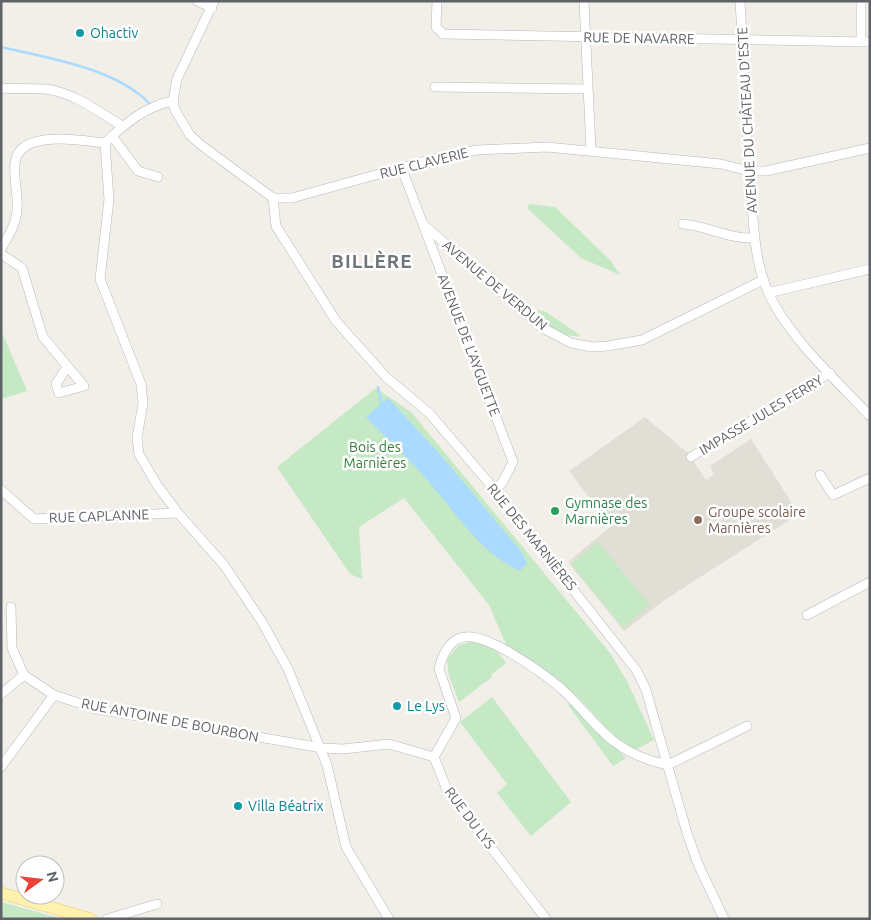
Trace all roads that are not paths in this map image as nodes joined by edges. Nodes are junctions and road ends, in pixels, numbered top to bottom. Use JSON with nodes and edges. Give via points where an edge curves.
{"nodes":[{"id":1,"x":197,"y":1,"type":"edge"},
{"id":2,"x":437,"y":1,"type":"edge"},
{"id":3,"x":584,"y":1,"type":"edge"},
{"id":4,"x":740,"y":1,"type":"edge"},
{"id":5,"x":861,"y":1,"type":"edge"},
{"id":6,"x":213,"y":5,"type":"edge"},
{"id":7,"x":586,"y":37,"type":"junction"},
{"id":8,"x":742,"y":39,"type":"junction"},
{"id":9,"x":865,"y":42,"type":"edge"},
{"id":10,"x":435,"y":86,"type":"dead end"},
{"id":11,"x":1,"y":88,"type":"edge"},
{"id":12,"x":587,"y":89,"type":"junction"},
{"id":13,"x":173,"y":101,"type":"junction"},
{"id":14,"x":122,"y":126,"type":"junction"},
{"id":15,"x":112,"y":136,"type":"junction"},
{"id":16,"x":105,"y":143,"type":"junction"},
{"id":17,"x":870,"y":148,"type":"edge"},
{"id":18,"x":591,"y":150,"type":"junction"},
{"id":19,"x":402,"y":169,"type":"junction"},
{"id":20,"x":749,"y":171,"type":"junction"},
{"id":21,"x":158,"y":177,"type":"dead end"},
{"id":22,"x":273,"y":198,"type":"junction"},
{"id":23,"x":683,"y":224,"type":"dead end"},
{"id":24,"x":424,"y":225,"type":"junction"},
{"id":25,"x":754,"y":238,"type":"junction"},
{"id":26,"x":1,"y":249,"type":"edge"},
{"id":27,"x":1,"y":254,"type":"edge"},
{"id":28,"x":870,"y":268,"type":"edge"},
{"id":29,"x":763,"y":280,"type":"junction"},
{"id":30,"x":768,"y":293,"type":"junction"},
{"id":31,"x":68,"y":367,"type":"dead end"},
{"id":32,"x":830,"y":373,"type":"junction"},
{"id":33,"x":870,"y":416,"type":"edge"},
{"id":34,"x":691,"y":457,"type":"dead end"},
{"id":35,"x":820,"y":475,"type":"dead end"},
{"id":36,"x":870,"y":478,"type":"edge"},
{"id":37,"x":1,"y":490,"type":"edge"},
{"id":38,"x":494,"y":490,"type":"junction"},
{"id":39,"x":178,"y":513,"type":"junction"},
{"id":40,"x":870,"y":582,"type":"edge"},
{"id":41,"x":11,"y":608,"type":"dead end"},
{"id":42,"x":807,"y":615,"type":"dead end"},
{"id":43,"x":24,"y":675,"type":"junction"},
{"id":44,"x":1,"y":694,"type":"edge"},
{"id":45,"x":54,"y":695,"type":"junction"},
{"id":46,"x":747,"y":726,"type":"dead end"},
{"id":47,"x":322,"y":748,"type":"junction"},
{"id":48,"x":434,"y":757,"type":"junction"},
{"id":49,"x":668,"y":765,"type":"junction"},
{"id":50,"x":1,"y":767,"type":"edge"},
{"id":51,"x":1,"y":893,"type":"edge"},
{"id":52,"x":157,"y":904,"type":"dead end"},
{"id":53,"x":91,"y":919,"type":"edge"},
{"id":54,"x":107,"y":919,"type":"edge"},
{"id":55,"x":389,"y":919,"type":"edge"},
{"id":56,"x":546,"y":919,"type":"edge"},
{"id":57,"x":724,"y":919,"type":"edge"}],
"edges":[{"from":1,"to":6,"type":"street"},
{"from":2,"to":7,"type":"street","name":"RUE DE NAVARRE","via":[[436,27],[443,34]]},
{"from":3,"to":7,"type":"street"},
{"from":4,"to":8,"type":"street","name":"AVENUE DU CHÂTEAU D'ESTE"},
{"from":5,"to":9,"type":"street"},
{"from":6,"to":13,"type":"street","via":[[177,79]]},
{"from":7,"to":8,"type":"street","name":"RUE DE NAVARRE"},
{"from":7,"to":12,"type":"street"},
{"from":8,"to":9,"type":"street","name":"RUE DE NAVARRE"},
{"from":8,"to":20,"type":"street","name":"AVENUE DU CHÂTEAU D'ESTE"},
{"from":10,"to":12,"type":"street"},
{"from":11,"to":14,"type":"street","via":[[46,89],[62,93]]},
{"from":12,"to":18,"type":"street"},
{"from":13,"to":14,"type":"street","via":[[152,107]]},
{"from":13,"to":22,"type":"street","via":[[180,122],[190,135]]},
{"from":14,"to":15,"type":"street"},
{"from":15,"to":16,"type":"street"},
{"from":15,"to":21,"type":"street","via":[[138,171]]},
{"from":16,"to":26,"type":"street","via":[[45,139],[36,141],[22,152],[15,162],[15,221]]},
{"from":16,"to":39,"type":"street","via":[[109,199],[100,279],[141,384],[143,403],[137,438],[138,454]]},
{"from":17,"to":20,"type":"street","name":"RUE CLAVERIE","via":[[766,171]]},
{"from":18,"to":19,"type":"street","name":"RUE CLAVERIE","via":[[539,147],[477,150]]},
{"from":18,"to":20,"type":"street","name":"RUE CLAVERIE","via":[[722,164]]},
{"from":19,"to":22,"type":"street","name":"RUE CLAVERIE","via":[[292,198]]},
{"from":19,"to":24,"type":"street","name":"AVENUE DE L'AYGUETTE"},
{"from":20,"to":25,"type":"street","name":"AVENUE DU CHÂTEAU D'ESTE"},
{"from":22,"to":38,"type":"street","name":"RUE DES MARNIÈRES","via":[[276,226],[336,322],[386,377],[429,413]]},
{"from":23,"to":25,"type":"street","via":[[734,237]]},
{"from":24,"to":29,"type":"street","name":"AVENUE DE VERDUN","via":[[541,327],[571,343],[608,346],[642,340]]},
{"from":24,"to":38,"type":"street","name":"AVENUE DE L'AYGUETTE","via":[[514,462]]},
{"from":25,"to":29,"type":"street","name":"AVENUE DU CHÂTEAU D'ESTE"},
{"from":27,"to":31,"type":"street","via":[[22,268],[43,337]]},
{"from":28,"to":30,"type":"street"},
{"from":29,"to":30,"type":"street","name":"AVENUE DU CHÂTEAU D'ESTE"},
{"from":30,"to":32,"type":"street","name":"AVENUE DU CHÂTEAU D'ESTE","via":[[790,328]]},
{"from":32,"to":33,"type":"street","name":"AVENUE DU CHÂTEAU D'ESTE"},
{"from":32,"to":34,"type":"street","name":"IMPASSE JULES FERRY"},
{"from":35,"to":36,"type":"street","via":[[833,495]]},
{"from":37,"to":39,"type":"street","name":"RUE CAPLANNE","via":[[34,518]]},
{"from":38,"to":49,"type":"street","name":"RUE DES MARNIÈRES","via":[[637,671],[646,690]]},
{"from":39,"to":47,"type":"street","via":[[224,565],[262,622],[288,669]]},
{"from":40,"to":42,"type":"street"},
{"from":41,"to":43,"type":"street","via":[[12,648]]},
{"from":43,"to":44,"type":"street"},
{"from":43,"to":45,"type":"street","name":"RUE ANTOINE DE BOURBON"},
{"from":45,"to":47,"type":"street","name":"RUE ANTOINE DE BOURBON","via":[[97,709]]},
{"from":45,"to":50,"type":"street"},
{"from":46,"to":49,"type":"street"},
{"from":47,"to":48,"type":"street","via":[[389,744]]},
{"from":47,"to":55,"type":"street","via":[[346,847]]},
{"from":48,"to":49,"type":"street","via":[[456,718],[439,669],[441,661],[453,642],[476,636],[546,677],[616,743],[645,760]]},
{"from":48,"to":56,"type":"street","name":"RUE DU LYS","via":[[447,790]]},
{"from":49,"to":57,"type":"street","name":"RUE DES MARNIÈRES","via":[[698,864]]},
{"from":51,"to":53,"type":"main road"},
{"from":52,"to":54,"type":"street"}]}
